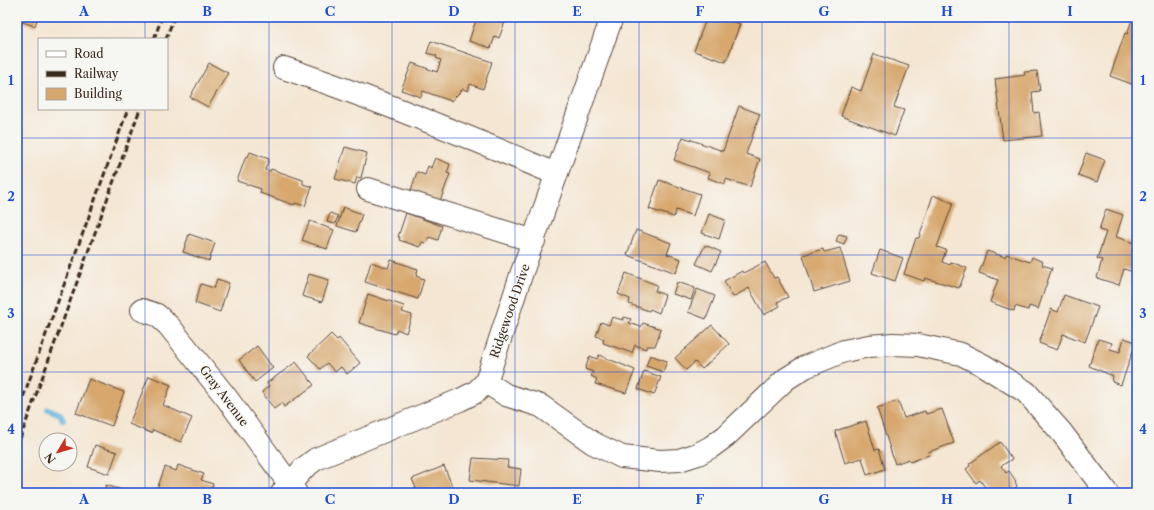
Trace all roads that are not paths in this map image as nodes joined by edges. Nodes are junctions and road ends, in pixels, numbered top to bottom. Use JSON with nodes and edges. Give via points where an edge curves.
{"nodes":[{"id":1,"x":612,"y":17,"type":"edge"},
{"id":2,"x":284,"y":68,"type":"dead end"},
{"id":3,"x":556,"y":174,"type":"junction"},
{"id":4,"x":368,"y":189,"type":"dead end"},
{"id":5,"x":534,"y":241,"type":"junction"},
{"id":6,"x":142,"y":310,"type":"dead end"},
{"id":7,"x":486,"y":382,"type":"junction"},
{"id":8,"x":289,"y":490,"type":"edge"},
{"id":9,"x":1107,"y":493,"type":"edge"}],
"edges":[{"from":1,"to":3,"type":"street","name":"Ridgewood Drive"},
{"from":2,"to":3,"type":"street","via":[[353,91],[488,144]]},
{"from":3,"to":5,"type":"street","name":"Ridgewood Drive"},
{"from":4,"to":5,"type":"street"},
{"from":5,"to":7,"type":"street","name":"Ridgewood Drive"},
{"from":6,"to":8,"type":"street","name":"Gray Avenue","via":[[157,315],[169,326],[226,397]]},
{"from":7,"to":8,"type":"street","via":[[476,392],[460,400],[316,459],[304,468]]},
{"from":7,"to":9,"type":"street","via":[[506,395],[541,406],[593,443],[622,457],[679,460],[698,454],[726,436],[786,379],[805,367],[844,352],[869,346],[918,345],[961,354],[1026,392],[1062,433]]}]}
